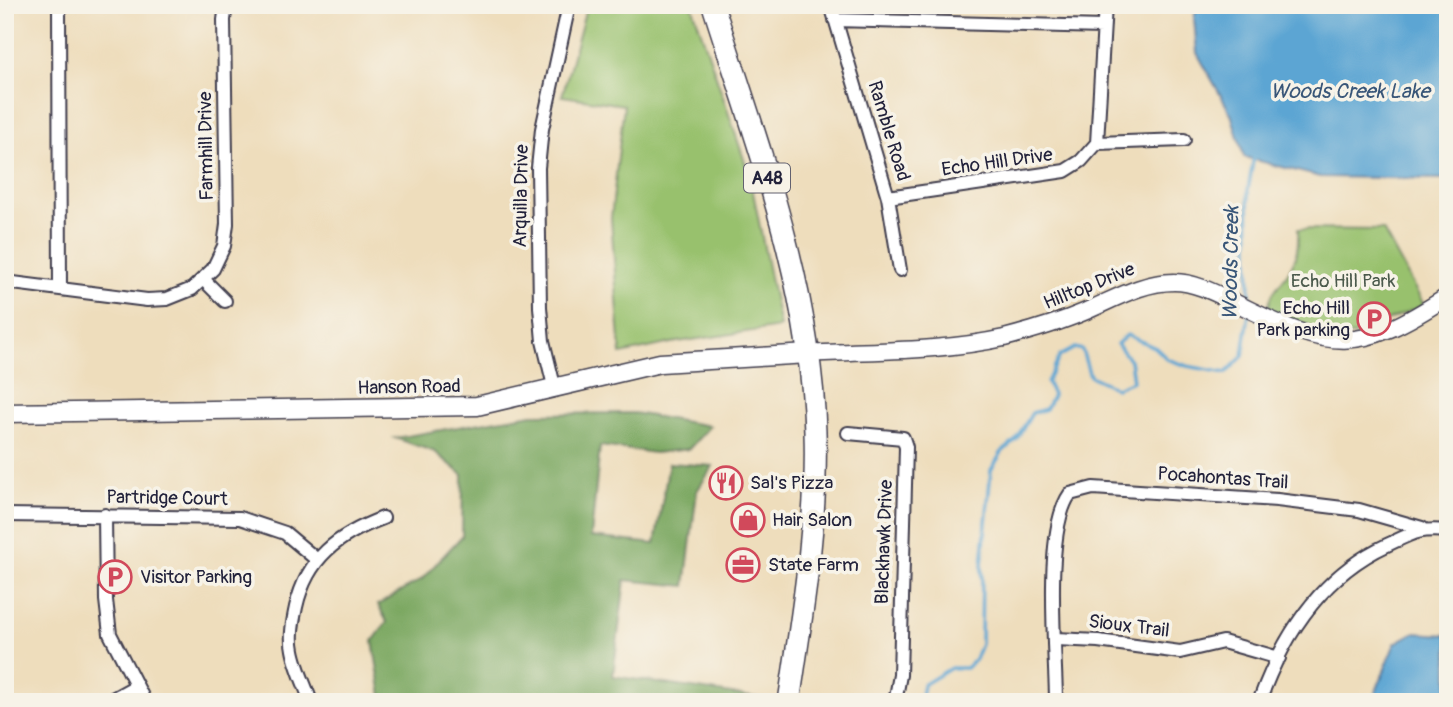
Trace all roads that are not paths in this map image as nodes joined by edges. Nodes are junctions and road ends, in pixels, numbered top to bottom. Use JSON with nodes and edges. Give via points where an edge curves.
{"nodes":[{"id":1,"x":59,"y":5,"type":"edge"},
{"id":2,"x":226,"y":5,"type":"edge"},
{"id":3,"x":569,"y":5,"type":"edge"},
{"id":4,"x":713,"y":5,"type":"edge"},
{"id":5,"x":831,"y":5,"type":"edge"},
{"id":6,"x":1105,"y":5,"type":"edge"},
{"id":7,"x":835,"y":20,"type":"junction"},
{"id":8,"x":1103,"y":27,"type":"junction"},
{"id":9,"x":1184,"y":140,"type":"dead end"},
{"id":10,"x":1097,"y":143,"type":"junction"},
{"id":11,"x":888,"y":197,"type":"junction"},
{"id":12,"x":900,"y":270,"type":"dead end"},
{"id":13,"x":203,"y":279,"type":"junction"},
{"id":14,"x":5,"y":282,"type":"edge"},
{"id":15,"x":60,"y":289,"type":"junction"},
{"id":16,"x":1448,"y":296,"type":"edge"},
{"id":17,"x":225,"y":301,"type":"dead end"},
{"id":18,"x":808,"y":354,"type":"junction"},
{"id":19,"x":555,"y":390,"type":"junction"},
{"id":20,"x":5,"y":413,"type":"edge"},
{"id":21,"x":848,"y":433,"type":"dead end"},
{"id":22,"x":5,"y":515,"type":"edge"},
{"id":23,"x":105,"y":515,"type":"junction"},
{"id":24,"x":383,"y":518,"type":"dead end"},
{"id":25,"x":1422,"y":528,"type":"junction"},
{"id":26,"x":1448,"y":531,"type":"edge"},
{"id":27,"x":316,"y":559,"type":"junction"},
{"id":28,"x":1056,"y":639,"type":"junction"},
{"id":29,"x":1279,"y":657,"type":"junction"},
{"id":30,"x":136,"y":686,"type":"junction"},
{"id":31,"x":107,"y":702,"type":"edge"},
{"id":32,"x":145,"y":702,"type":"edge"},
{"id":33,"x":311,"y":702,"type":"edge"},
{"id":34,"x":789,"y":702,"type":"edge"},
{"id":35,"x":895,"y":702,"type":"edge"},
{"id":36,"x":1056,"y":702,"type":"edge"},
{"id":37,"x":1259,"y":702,"type":"edge"}],
"edges":[{"from":1,"to":15,"type":"street"},
{"from":2,"to":13,"type":"street","name":"Farmhill Drive","via":[[226,234],[219,258]]},
{"from":3,"to":19,"type":"street","name":"Arquilla Drive","via":[[538,168],[540,307]]},
{"from":4,"to":18,"type":"main road","number":"A48","via":[[786,239]]},
{"from":5,"to":7,"type":"street","name":"Ramble Road"},
{"from":6,"to":8,"type":"street"},
{"from":7,"to":8,"type":"street"},
{"from":7,"to":11,"type":"street","name":"Ramble Road"},
{"from":8,"to":10,"type":"street"},
{"from":9,"to":10,"type":"street"},
{"from":10,"to":11,"type":"street","name":"Echo Hill Drive","via":[[1082,161],[1065,171]]},
{"from":11,"to":12,"type":"street","name":"Ramble Road"},
{"from":13,"to":15,"type":"street","name":"Farmhill Drive","via":[[182,294],[157,300]]},
{"from":13,"to":17,"type":"street"},
{"from":14,"to":15,"type":"street","name":"Farmhill Drive"},
{"from":16,"to":18,"type":"street","name":"Hilltop Drive","via":[[1357,340],[1321,339],[1194,285],[1159,283],[1003,338]]},
{"from":18,"to":19,"type":"main road","name":"Hanson Road","via":[[660,363]]},
{"from":18,"to":34,"type":"main road","number":"A48","via":[[815,433],[812,524]]},
{"from":19,"to":20,"type":"main road","name":"Hanson Road","via":[[464,407]]},
{"from":21,"to":35,"type":"street","name":"Blackhawk Drive","via":[[903,438],[906,447],[900,675]]},
{"from":22,"to":23,"type":"street","name":"Partridge Court"},
{"from":23,"to":27,"type":"street","name":"Partridge Court","via":[[240,518],[285,533]]},
{"from":23,"to":30,"type":"street","via":[[110,634]]},
{"from":24,"to":27,"type":"street","via":[[340,537]]},
{"from":25,"to":26,"type":"street"},
{"from":25,"to":28,"type":"street","name":"Pocahontas Trail","via":[[1359,510],[1277,500],[1093,488],[1070,494],[1064,502],[1056,542]]},
{"from":25,"to":29,"type":"street","via":[[1376,550],[1332,579],[1305,611]]},
{"from":27,"to":33,"type":"street","via":[[292,625],[293,651]]},
{"from":28,"to":29,"type":"street","name":"Sioux Trail","via":[[1180,652],[1223,642]]},
{"from":28,"to":36,"type":"street"},
{"from":29,"to":37,"type":"street"},
{"from":30,"to":31,"type":"street"},
{"from":30,"to":32,"type":"street"}]}
